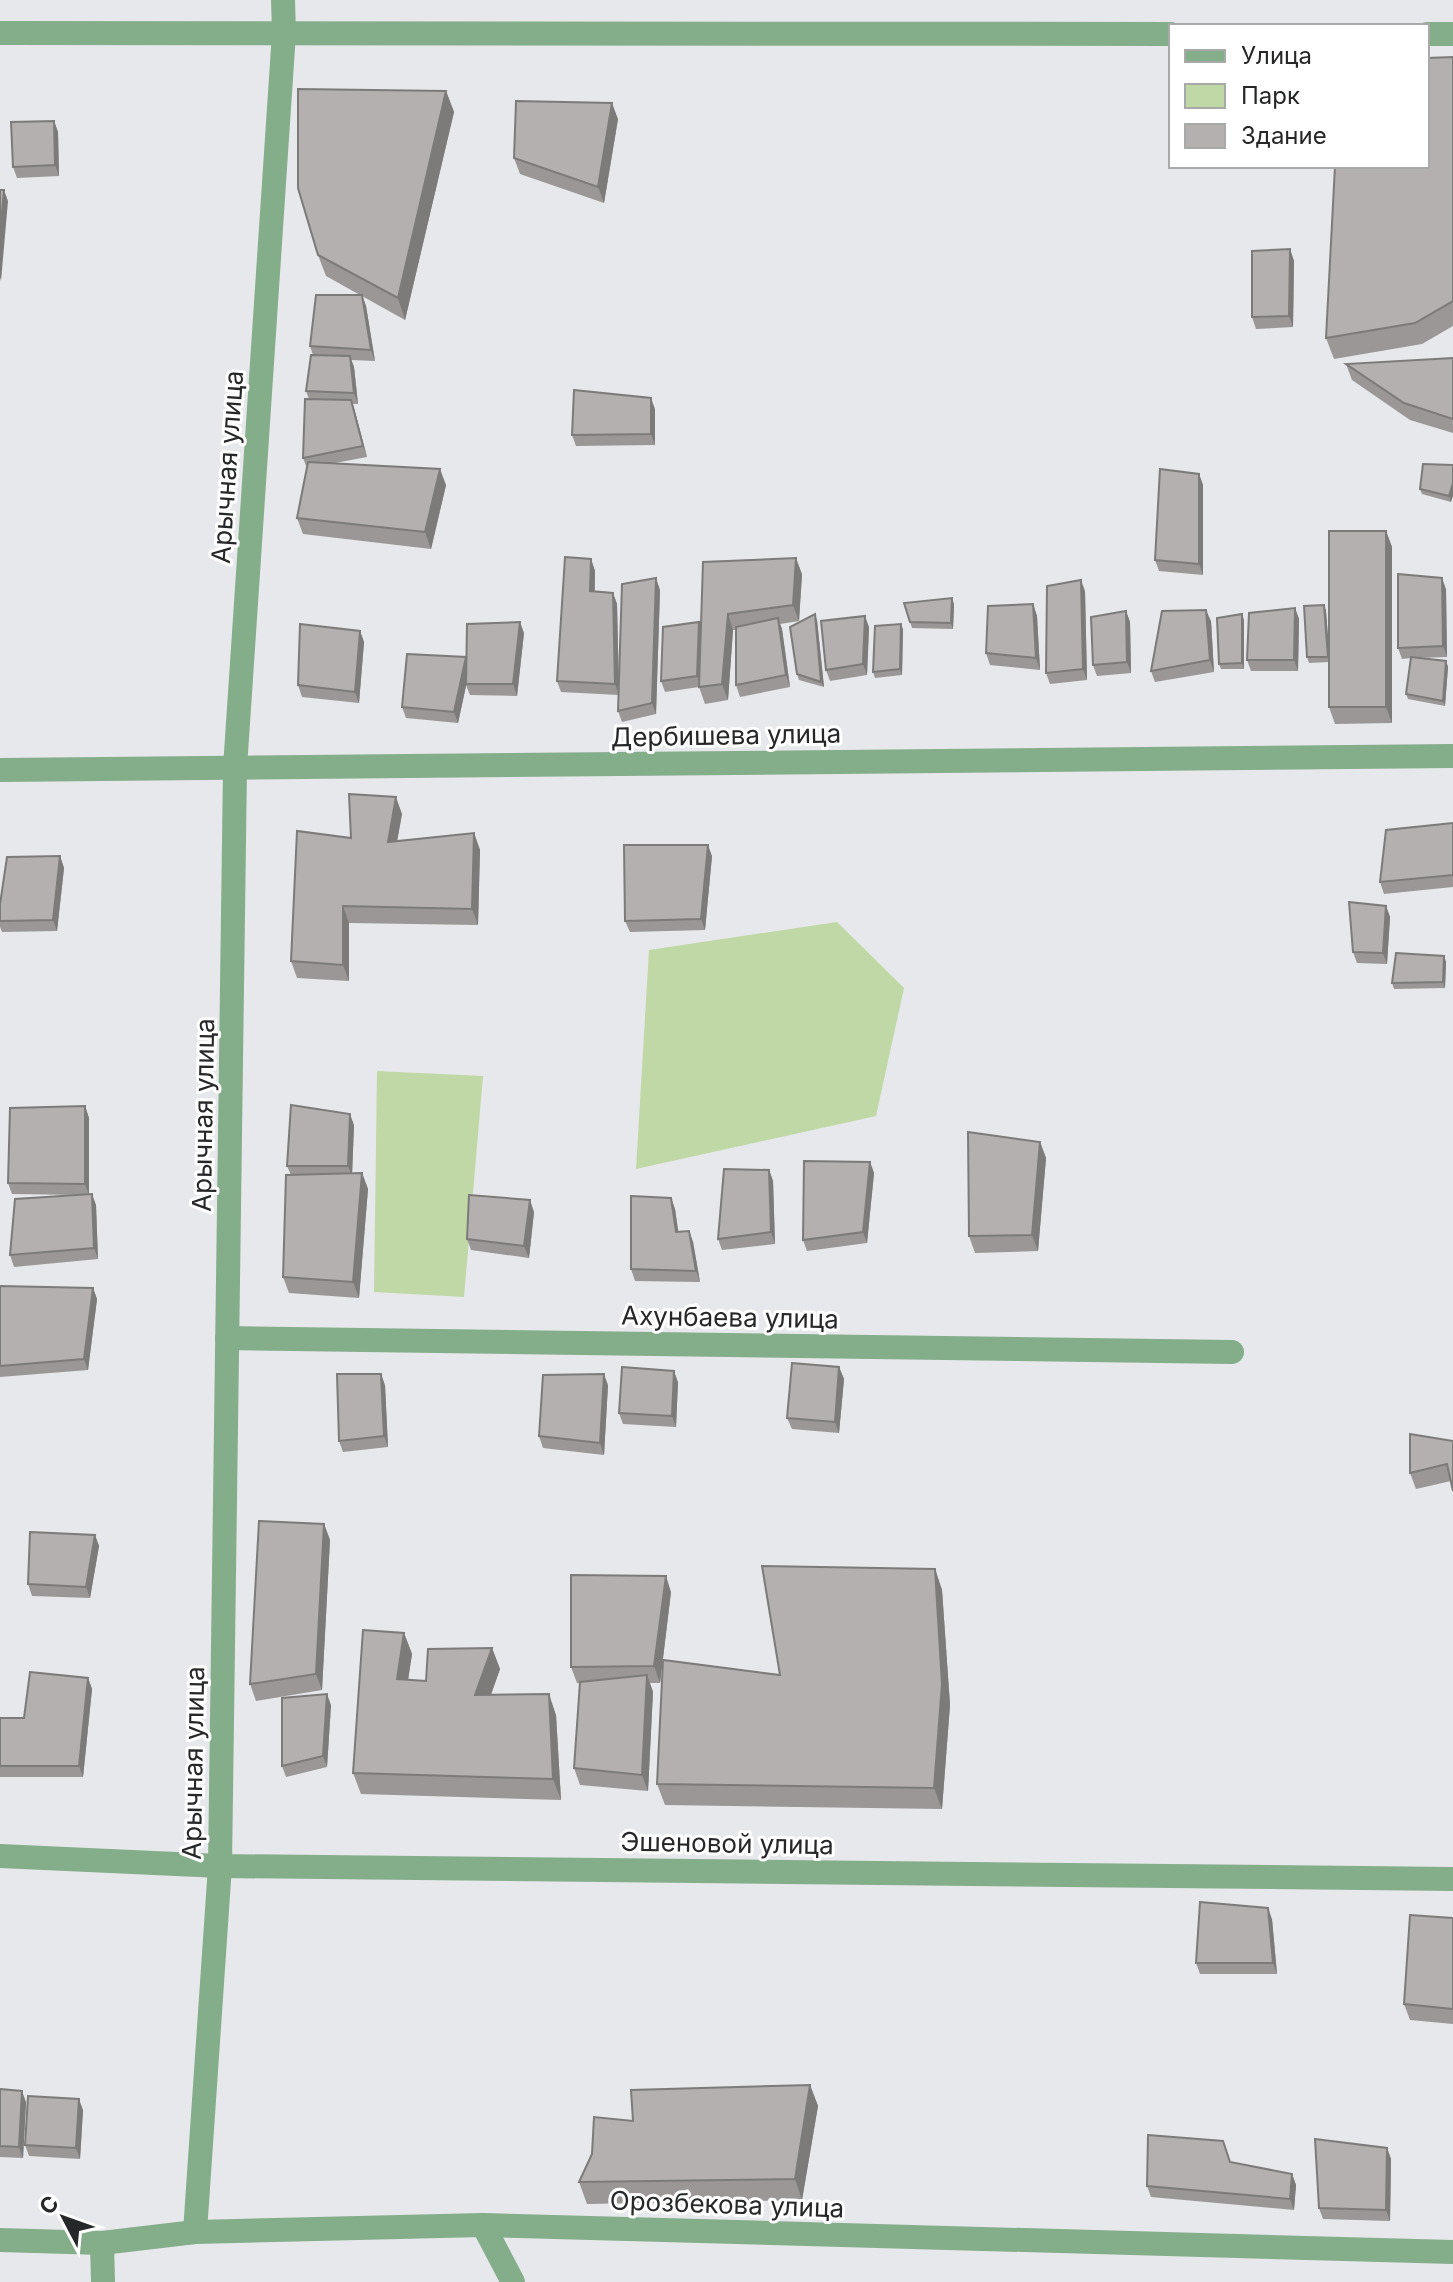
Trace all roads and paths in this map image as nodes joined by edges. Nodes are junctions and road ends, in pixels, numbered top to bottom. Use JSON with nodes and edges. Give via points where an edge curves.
{"nodes":[{"id":1,"x":283,"y":0,"type":"edge"},
{"id":2,"x":0,"y":33,"type":"edge"},
{"id":3,"x":284,"y":33,"type":"junction"},
{"id":4,"x":1169,"y":34,"type":"edge"},
{"id":5,"x":1429,"y":34,"type":"edge"},
{"id":6,"x":1453,"y":34,"type":"edge"},
{"id":7,"x":1453,"y":756,"type":"edge"},
{"id":8,"x":235,"y":768,"type":"junction"},
{"id":9,"x":0,"y":770,"type":"edge"},
{"id":10,"x":227,"y":1338,"type":"junction"},
{"id":11,"x":1232,"y":1352,"type":"dead end"},
{"id":12,"x":0,"y":1856,"type":"edge"},
{"id":13,"x":220,"y":1866,"type":"junction"},
{"id":14,"x":1453,"y":1879,"type":"edge"},
{"id":15,"x":483,"y":2225,"type":"junction"},
{"id":16,"x":195,"y":2232,"type":"junction"},
{"id":17,"x":0,"y":2240,"type":"edge"},
{"id":18,"x":102,"y":2243,"type":"junction"},
{"id":19,"x":1453,"y":2252,"type":"edge"},
{"id":20,"x":103,"y":2282,"type":"edge"},
{"id":21,"x":513,"y":2282,"type":"edge"}],
"edges":[{"from":1,"to":3,"type":"street","name":"Арычная улица"},
{"from":2,"to":3,"type":"street"},
{"from":3,"to":4,"type":"street"},
{"from":3,"to":8,"type":"street","name":"Арычная улица"},
{"from":5,"to":6,"type":"street"},
{"from":7,"to":8,"type":"street","name":"Дербишева улица"},
{"from":8,"to":9,"type":"street","name":"Дербишева улица"},
{"from":8,"to":10,"type":"street","name":"Арычная улица"},
{"from":10,"to":11,"type":"street","name":"Ахунбаева улица"},
{"from":10,"to":13,"type":"street","name":"Арычная улица"},
{"from":12,"to":13,"type":"street","name":"Эшеновой улица"},
{"from":13,"to":14,"type":"street","name":"Эшеновой улица"},
{"from":13,"to":16,"type":"street","name":"Арычная улица"},
{"from":15,"to":16,"type":"street","name":"Орозбекова улица"},
{"from":15,"to":19,"type":"street","name":"Орозбекова улица"},
{"from":15,"to":21,"type":"street"},
{"from":16,"to":18,"type":"street","name":"Орозбекова улица"},
{"from":17,"to":18,"type":"street","name":"Орозбекова улица"},
{"from":18,"to":20,"type":"street"}]}
